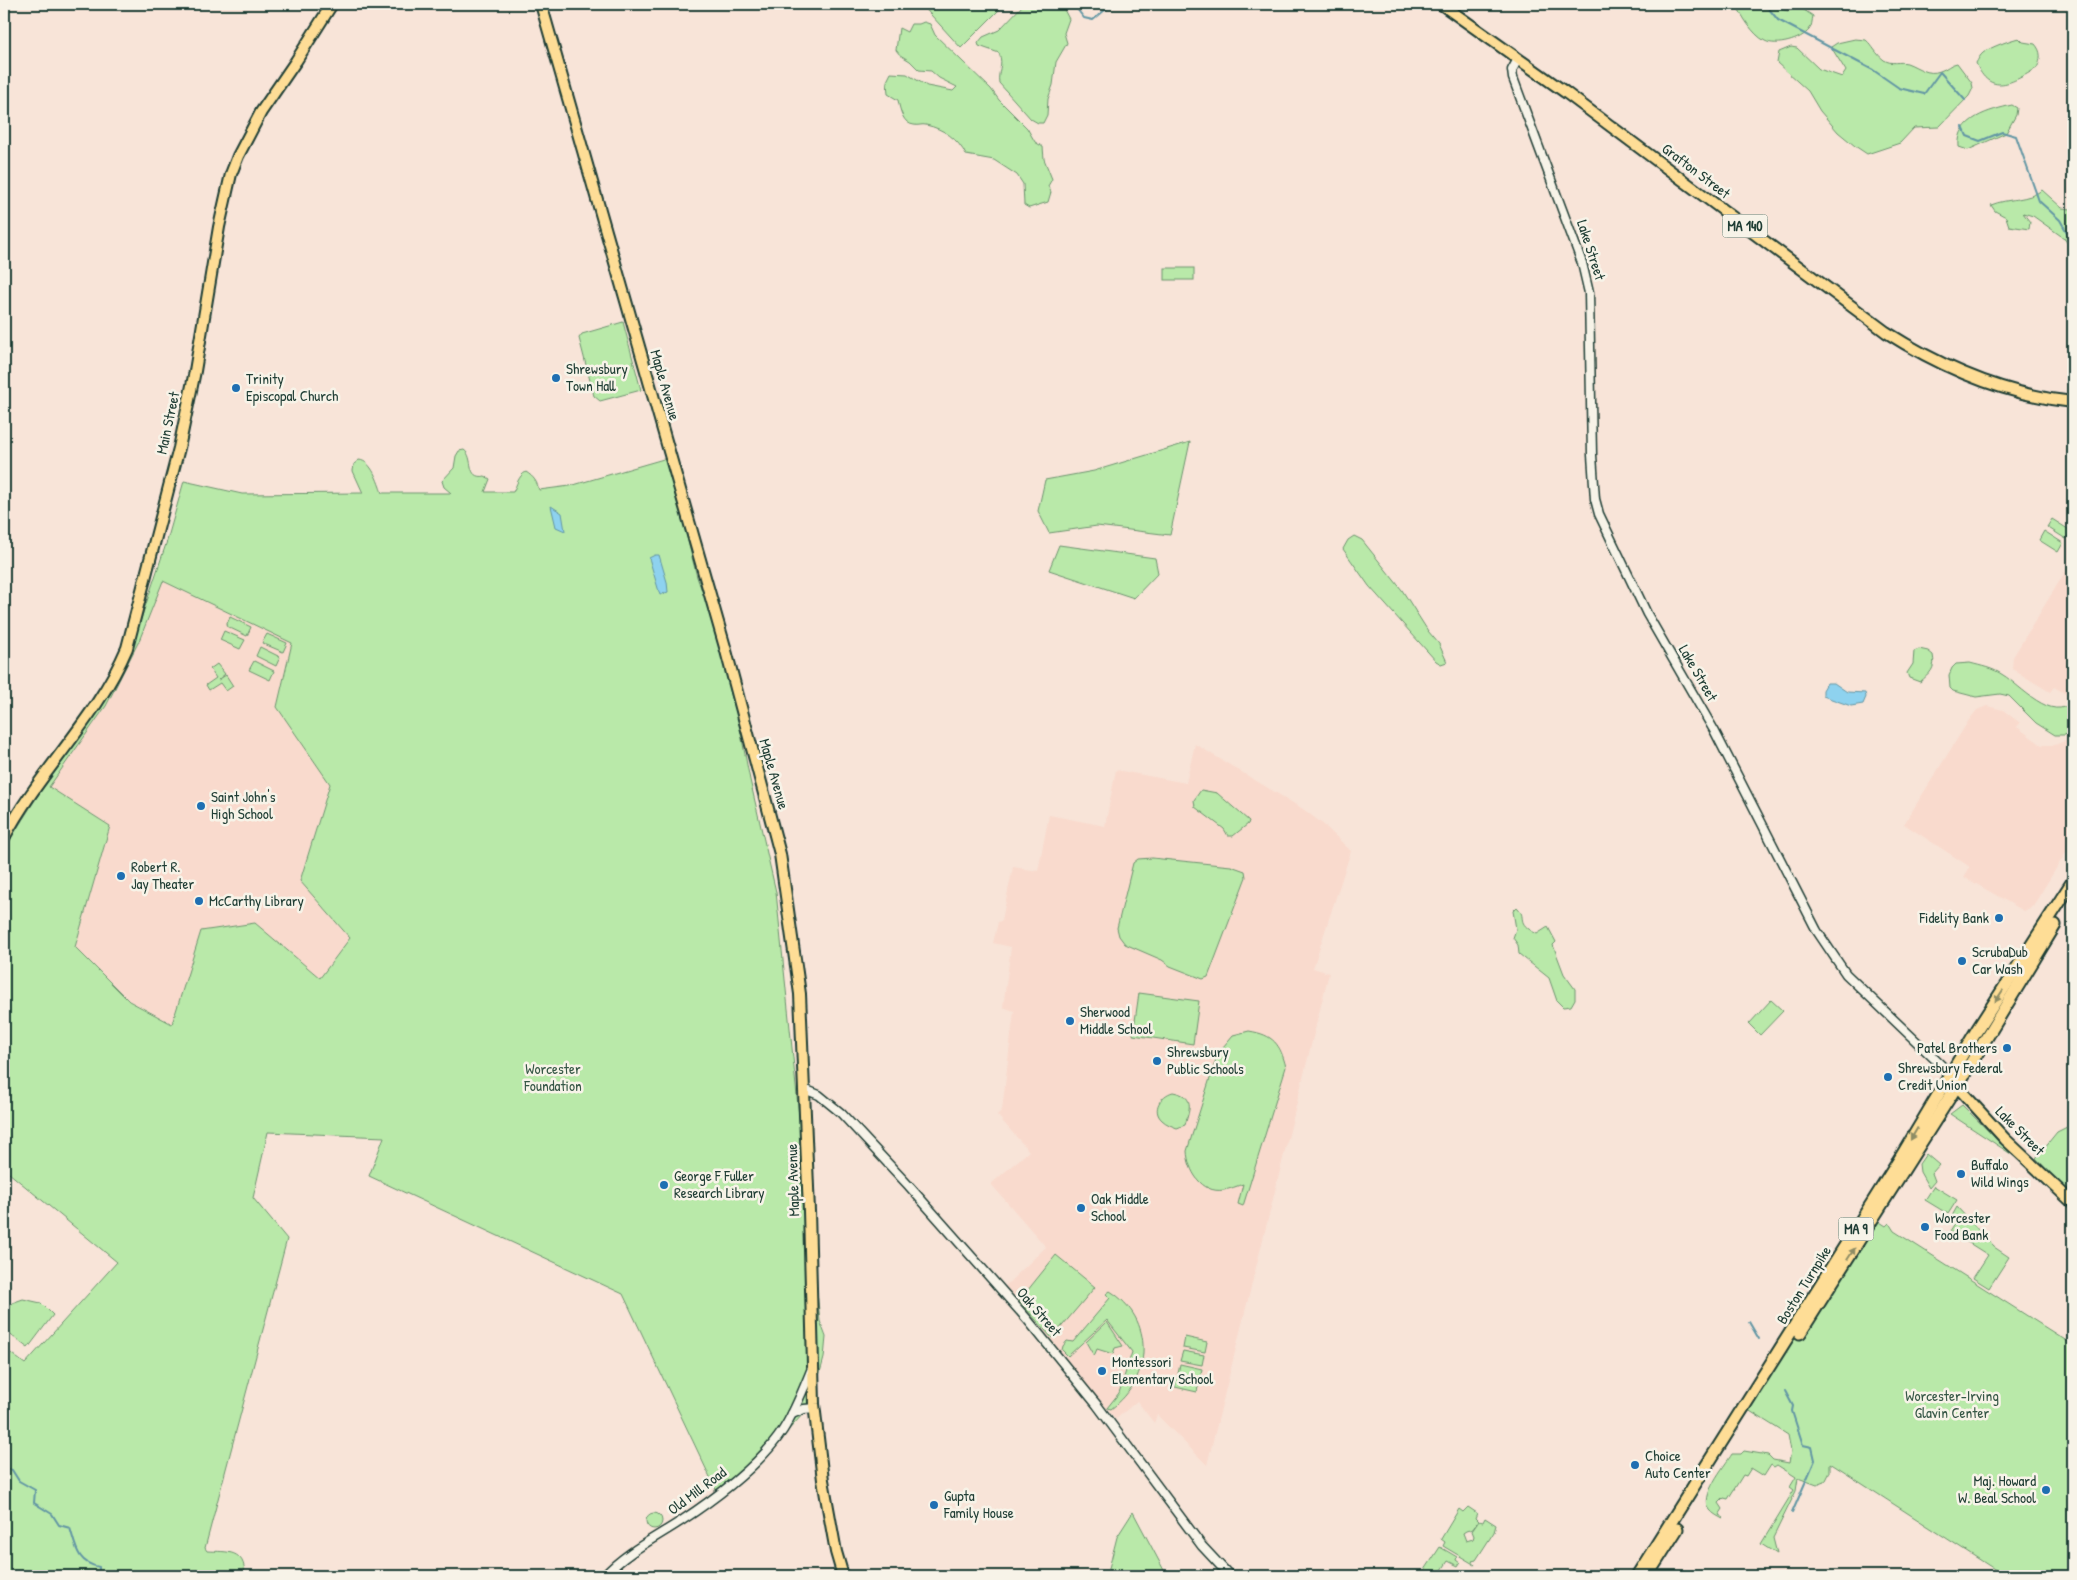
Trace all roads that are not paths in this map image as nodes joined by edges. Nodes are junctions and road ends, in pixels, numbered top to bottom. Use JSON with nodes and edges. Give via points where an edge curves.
{"nodes":[{"id":1,"x":332,"y":4,"type":"edge"},
{"id":2,"x":541,"y":4,"type":"edge"},
{"id":3,"x":1441,"y":4,"type":"edge"},
{"id":4,"x":1518,"y":59,"type":"junction"},
{"id":5,"x":2073,"y":403,"type":"edge"},
{"id":6,"x":4,"y":838,"type":"edge"},
{"id":7,"x":2073,"y":882,"type":"edge"},
{"id":8,"x":2073,"y":895,"type":"edge"},
{"id":9,"x":1949,"y":1076,"type":"junction"},
{"id":10,"x":1956,"y":1086,"type":"junction"},
{"id":11,"x":804,"y":1089,"type":"junction"},
{"id":12,"x":2073,"y":1203,"type":"edge"},
{"id":13,"x":812,"y":1368,"type":"junction"},
{"id":14,"x":814,"y":1397,"type":"junction"},
{"id":15,"x":800,"y":1398,"type":"junction"},
{"id":16,"x":815,"y":1408,"type":"junction"},
{"id":17,"x":792,"y":1414,"type":"junction"},
{"id":18,"x":604,"y":1576,"type":"edge"},
{"id":19,"x":843,"y":1576,"type":"edge"},
{"id":20,"x":1230,"y":1576,"type":"edge"},
{"id":21,"x":1637,"y":1576,"type":"edge"},
{"id":22,"x":1647,"y":1576,"type":"edge"}],
"edges":[{"from":1,"to":6,"type":"main road","name":"Main Street","via":[[262,112],[231,174],[188,407],[127,648],[92,710]]},
{"from":2,"to":11,"type":"main road","name":"Maple Avenue","via":[[778,846],[799,985]]},
{"from":3,"to":4,"type":"main road","name":"Grafton Street","number":"MA 140"},
{"from":4,"to":5,"type":"main road","name":"Grafton Street","number":"MA 140","via":[[1886,332],[1921,354],[2000,388]]},
{"from":4,"to":9,"type":"street","name":"Lake Street","via":[[1512,70],[1513,78],[1582,263],[1589,293],[1593,478],[1599,514],[1647,614],[1715,732],[1832,956],[1858,987]]},
{"from":7,"to":9,"type":"highway","name":"Boston Turnpike","number":"MA 9","one_way":true},
{"from":8,"to":10,"type":"highway","name":"Boston Turnpike","number":"MA 9"},
{"from":9,"to":10,"type":"main road","name":"Lake Street"},
{"from":9,"to":21,"type":"highway","name":"Boston Turnpike","number":"MA 9","one_way":true},
{"from":10,"to":12,"type":"main road","name":"Lake Street","via":[[2005,1139]]},
{"from":22,"to":10,"type":"highway","name":"Boston Turnpike","number":"MA 9","one_way":true},
{"from":11,"to":13,"type":"main road","name":"Maple Avenue"},
{"from":11,"to":20,"type":"street","name":"Oak Street","via":[[819,1095],[841,1113],[1027,1319],[1097,1405],[1202,1546]]},
{"from":13,"to":14,"type":"main road","name":"Maple Avenue"},
{"from":13,"to":15,"type":"street","name":"Old Mill Road"},
{"from":14,"to":15,"type":"street"},
{"from":14,"to":16,"type":"main road","name":"Maple Avenue"},
{"from":15,"to":17,"type":"street","name":"Old Mill Road"},
{"from":16,"to":17,"type":"street"},
{"from":16,"to":19,"type":"main road","name":"Maple Avenue","via":[[823,1480]]},
{"from":17,"to":18,"type":"street","name":"Old Mill Road","via":[[768,1448],[730,1484]]}]}
